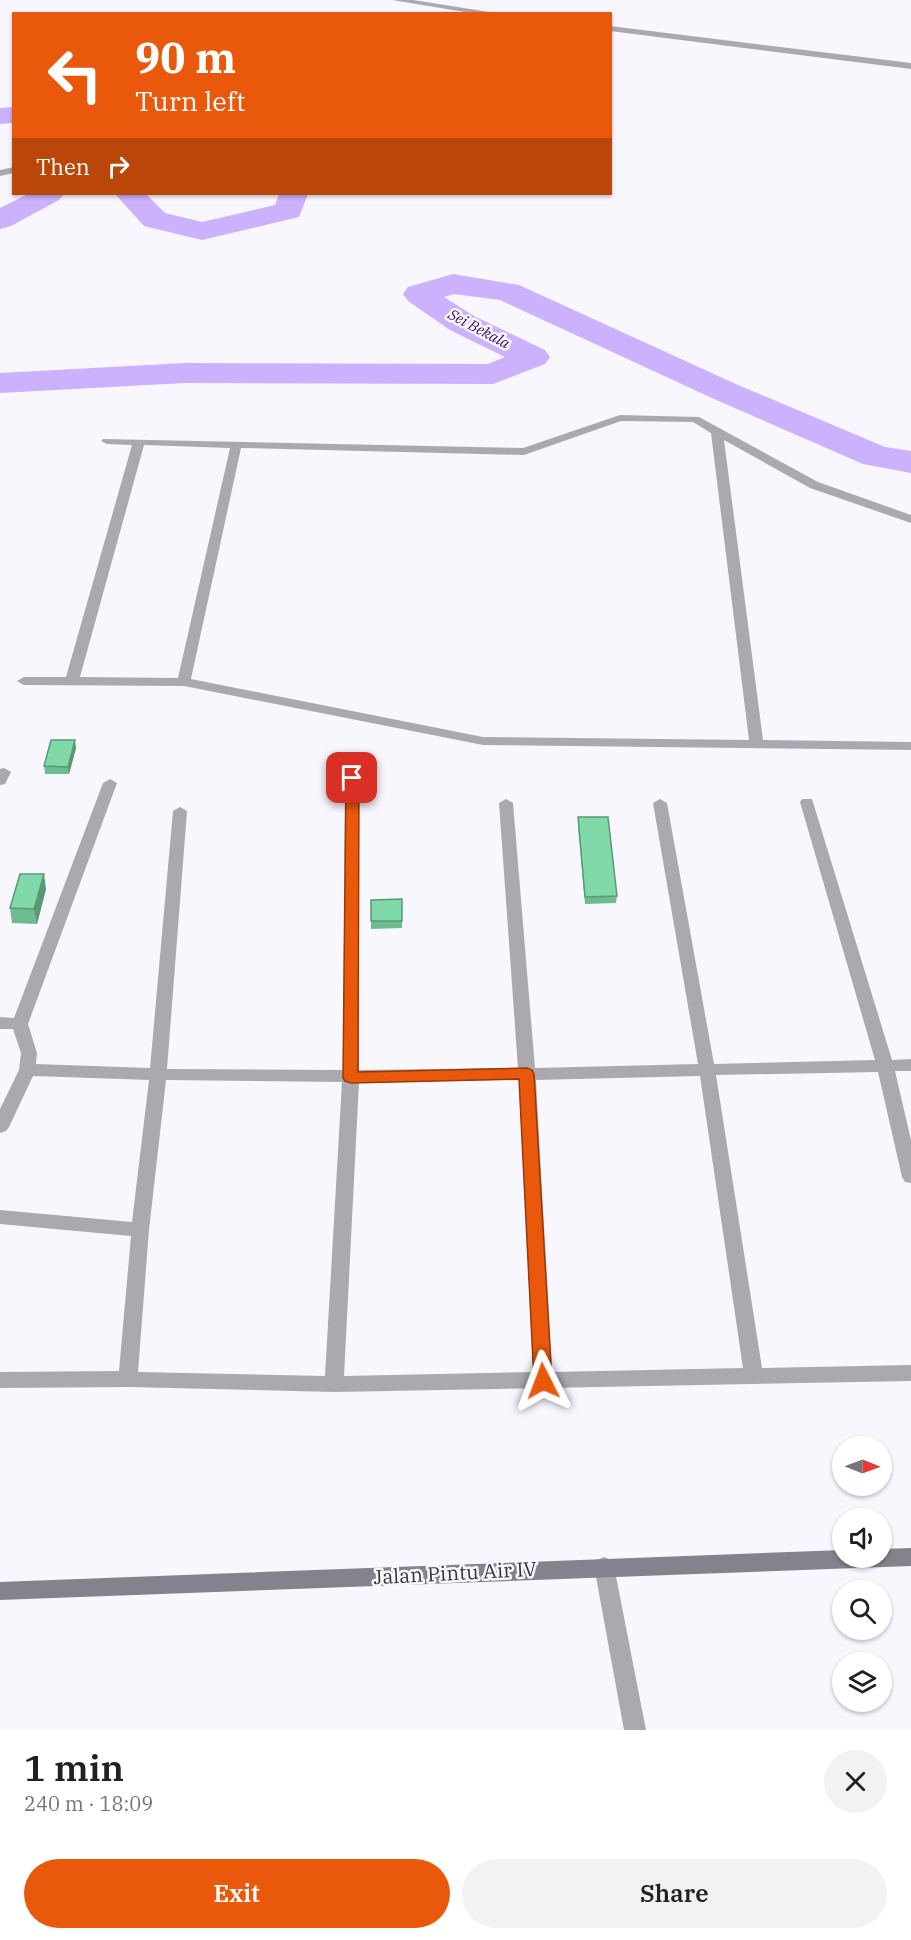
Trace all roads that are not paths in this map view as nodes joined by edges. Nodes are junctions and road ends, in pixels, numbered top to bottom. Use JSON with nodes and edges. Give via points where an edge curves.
{"nodes":[{"id":1,"x":396,"y":0,"type":"edge"},
{"id":2,"x":483,"y":12,"type":"edge"},
{"id":3,"x":612,"y":28,"type":"edge"},
{"id":4,"x":911,"y":66,"type":"edge"},
{"id":5,"x":717,"y":432,"type":"junction"},
{"id":6,"x":107,"y":441,"type":"dead end"},
{"id":7,"x":139,"y":442,"type":"junction"},
{"id":8,"x":236,"y":445,"type":"junction"},
{"id":9,"x":911,"y":519,"type":"edge"},
{"id":10,"x":24,"y":681,"type":"dead end"},
{"id":11,"x":72,"y":681,"type":"junction"},
{"id":12,"x":184,"y":682,"type":"junction"},
{"id":13,"x":757,"y":744,"type":"junction"},
{"id":14,"x":911,"y":746,"type":"edge"},
{"id":15,"x":352,"y":778,"type":"dead end"},
{"id":16,"x":110,"y":783,"type":"dead end"},
{"id":17,"x":807,"y":802,"type":"dead end"},
{"id":18,"x":506,"y":803,"type":"dead end"},
{"id":19,"x":660,"y":803,"type":"dead end"},
{"id":20,"x":180,"y":811,"type":"dead end"},
{"id":21,"x":0,"y":1023,"type":"edge"},
{"id":22,"x":20,"y":1024,"type":"junction"},
{"id":23,"x":885,"y":1065,"type":"junction"},
{"id":24,"x":911,"y":1065,"type":"edge"},
{"id":25,"x":27,"y":1070,"type":"junction"},
{"id":26,"x":707,"y":1070,"type":"junction"},
{"id":27,"x":527,"y":1074,"type":"junction"},
{"id":28,"x":158,"y":1076,"type":"junction"},
{"id":29,"x":351,"y":1078,"type":"junction"},
{"id":30,"x":0,"y":1127,"type":"edge"},
{"id":31,"x":911,"y":1177,"type":"edge"},
{"id":32,"x":0,"y":1217,"type":"edge"},
{"id":33,"x":140,"y":1230,"type":"junction"},
{"id":34,"x":911,"y":1372,"type":"edge"},
{"id":35,"x":754,"y":1376,"type":"junction"},
{"id":36,"x":128,"y":1379,"type":"junction"},
{"id":37,"x":0,"y":1380,"type":"edge"},
{"id":38,"x":543,"y":1381,"type":"junction"},
{"id":39,"x":334,"y":1384,"type":"junction"},
{"id":40,"x":911,"y":1557,"type":"edge"},
{"id":41,"x":604,"y":1566,"type":"junction"},
{"id":42,"x":0,"y":1591,"type":"edge"},
{"id":43,"x":635,"y":1730,"type":"edge"}],
"edges":[{"from":1,"to":2,"type":"street"},
{"from":3,"to":4,"type":"street"},
{"from":5,"to":8,"type":"street","via":[[694,419],[620,418],[524,452]]},
{"from":5,"to":9,"type":"street","via":[[814,485]]},
{"from":5,"to":13,"type":"street"},
{"from":6,"to":7,"type":"street"},
{"from":7,"to":8,"type":"street"},
{"from":7,"to":11,"type":"street"},
{"from":8,"to":12,"type":"street"},
{"from":10,"to":11,"type":"street"},
{"from":11,"to":12,"type":"street"},
{"from":12,"to":13,"type":"street","via":[[483,741]]},
{"from":13,"to":14,"type":"street"},
{"from":15,"to":29,"type":"street"},
{"from":16,"to":22,"type":"street"},
{"from":17,"to":23,"type":"street"},
{"from":18,"to":27,"type":"street"},
{"from":19,"to":26,"type":"street"},
{"from":20,"to":28,"type":"street"},
{"from":21,"to":22,"type":"street"},
{"from":22,"to":25,"type":"street","via":[[29,1053]]},
{"from":23,"to":24,"type":"street"},
{"from":23,"to":26,"type":"street"},
{"from":23,"to":31,"type":"street"},
{"from":25,"to":28,"type":"street"},
{"from":25,"to":30,"type":"street"},
{"from":26,"to":27,"type":"street"},
{"from":26,"to":35,"type":"street"},
{"from":27,"to":29,"type":"street"},
{"from":27,"to":38,"type":"street"},
{"from":28,"to":29,"type":"street"},
{"from":28,"to":33,"type":"street"},
{"from":29,"to":39,"type":"street"},
{"from":32,"to":33,"type":"street"},
{"from":33,"to":36,"type":"street"},
{"from":34,"to":35,"type":"street"},
{"from":35,"to":38,"type":"street"},
{"from":36,"to":37,"type":"street"},
{"from":36,"to":39,"type":"street"},
{"from":38,"to":39,"type":"street"},
{"from":40,"to":41,"type":"main road","name":"Jalan Pintu Air IV"},
{"from":41,"to":42,"type":"main road","name":"Jalan Pintu Air IV"},
{"from":41,"to":43,"type":"street"}]}
